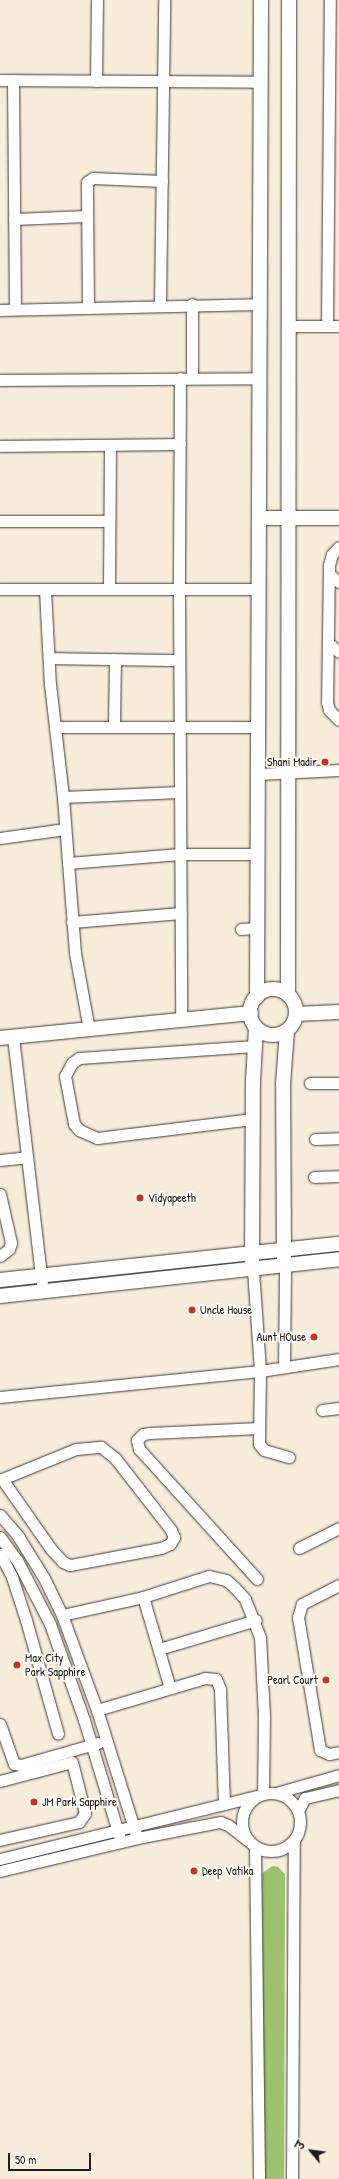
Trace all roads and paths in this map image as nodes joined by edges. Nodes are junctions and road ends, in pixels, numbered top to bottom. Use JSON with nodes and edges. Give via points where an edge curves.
{"nodes":[{"id":1,"x":97,"y":0,"type":"edge"},
{"id":2,"x":164,"y":0,"type":"edge"},
{"id":3,"x":260,"y":0,"type":"edge"},
{"id":4,"x":289,"y":0,"type":"edge"},
{"id":5,"x":330,"y":0,"type":"edge"},
{"id":6,"x":0,"y":80,"type":"edge"},
{"id":7,"x":12,"y":80,"type":"junction"},
{"id":8,"x":96,"y":81,"type":"junction"},
{"id":9,"x":163,"y":82,"type":"junction"},
{"id":10,"x":260,"y":82,"type":"junction"},
{"id":11,"x":162,"y":181,"type":"junction"},
{"id":12,"x":86,"y":216,"type":"junction"},
{"id":13,"x":14,"y":219,"type":"junction"},
{"id":14,"x":192,"y":304,"type":"junction"},
{"id":15,"x":259,"y":304,"type":"junction"},
{"id":16,"x":160,"y":305,"type":"junction"},
{"id":17,"x":88,"y":307,"type":"junction"},
{"id":18,"x":15,"y":309,"type":"junction"},
{"id":19,"x":0,"y":310,"type":"edge"},
{"id":20,"x":288,"y":326,"type":"junction"},
{"id":21,"x":327,"y":326,"type":"junction"},
{"id":22,"x":339,"y":326,"type":"edge"},
{"id":23,"x":180,"y":378,"type":"junction"},
{"id":24,"x":192,"y":378,"type":"junction"},
{"id":25,"x":259,"y":378,"type":"junction"},
{"id":26,"x":0,"y":380,"type":"edge"},
{"id":27,"x":180,"y":444,"type":"junction"},
{"id":28,"x":110,"y":445,"type":"junction"},
{"id":29,"x":0,"y":446,"type":"edge"},
{"id":30,"x":259,"y":518,"type":"junction"},
{"id":31,"x":288,"y":518,"type":"junction"},
{"id":32,"x":339,"y":518,"type":"edge"},
{"id":33,"x":0,"y":521,"type":"edge"},
{"id":34,"x":109,"y":521,"type":"junction"},
{"id":35,"x":339,"y":547,"type":"edge"},
{"id":36,"x":329,"y":574,"type":"junction"},
{"id":37,"x":339,"y":582,"type":"edge"},
{"id":38,"x":0,"y":589,"type":"edge"},
{"id":39,"x":109,"y":589,"type":"junction"},
{"id":40,"x":179,"y":589,"type":"junction"},
{"id":41,"x":258,"y":589,"type":"junction"},
{"id":42,"x":45,"y":590,"type":"junction"},
{"id":43,"x":328,"y":643,"type":"junction"},
{"id":44,"x":339,"y":652,"type":"edge"},
{"id":45,"x":49,"y":658,"type":"junction"},
{"id":46,"x":115,"y":659,"type":"junction"},
{"id":47,"x":179,"y":660,"type":"junction"},
{"id":48,"x":339,"y":720,"type":"edge"},
{"id":49,"x":55,"y":727,"type":"junction"},
{"id":50,"x":114,"y":727,"type":"junction"},
{"id":51,"x":180,"y":727,"type":"junction"},
{"id":52,"x":258,"y":727,"type":"junction"},
{"id":53,"x":339,"y":770,"type":"edge"},
{"id":54,"x":288,"y":773,"type":"junction"},
{"id":55,"x":258,"y":774,"type":"junction"},
{"id":56,"x":180,"y":792,"type":"junction"},
{"id":57,"x":63,"y":797,"type":"junction"},
{"id":58,"x":65,"y":829,"type":"junction"},
{"id":59,"x":0,"y":838,"type":"edge"},
{"id":60,"x":180,"y":854,"type":"junction"},
{"id":61,"x":257,"y":854,"type":"junction"},
{"id":62,"x":68,"y":863,"type":"junction"},
{"id":63,"x":181,"y":913,"type":"junction"},
{"id":64,"x":72,"y":922,"type":"junction"},
{"id":65,"x":257,"y":928,"type":"junction"},
{"id":66,"x":241,"y":929,"type":"dead end"},
{"id":67,"x":288,"y":995,"type":"junction"},
{"id":68,"x":257,"y":997,"type":"junction"},
{"id":69,"x":339,"y":1012,"type":"edge"},
{"id":70,"x":251,"y":1013,"type":"junction"},
{"id":71,"x":296,"y":1014,"type":"junction"},
{"id":72,"x":181,"y":1020,"type":"junction"},
{"id":73,"x":256,"y":1027,"type":"junction"},
{"id":74,"x":89,"y":1029,"type":"junction"},
{"id":75,"x":287,"y":1031,"type":"junction"},
{"id":76,"x":6,"y":1037,"type":"edge"},
{"id":77,"x":255,"y":1046,"type":"junction"},
{"id":78,"x":339,"y":1082,"type":"edge"},
{"id":79,"x":310,"y":1083,"type":"dead end"},
{"id":80,"x":252,"y":1119,"type":"junction"},
{"id":81,"x":339,"y":1138,"type":"edge"},
{"id":82,"x":315,"y":1139,"type":"dead end"},
{"id":83,"x":28,"y":1157,"type":"junction"},
{"id":84,"x":0,"y":1160,"type":"edge"},
{"id":85,"x":339,"y":1176,"type":"edge"},
{"id":86,"x":314,"y":1177,"type":"dead end"},
{"id":87,"x":0,"y":1194,"type":"edge"},
{"id":88,"x":339,"y":1244,"type":"edge"},
{"id":89,"x":283,"y":1250,"type":"junction"},
{"id":90,"x":251,"y":1254,"type":"junction"},
{"id":91,"x":0,"y":1256,"type":"edge"},
{"id":92,"x":339,"y":1259,"type":"edge"},
{"id":93,"x":285,"y":1266,"type":"junction"},
{"id":94,"x":253,"y":1270,"type":"junction"},
{"id":95,"x":41,"y":1276,"type":"junction"},
{"id":96,"x":0,"y":1280,"type":"edge"},
{"id":97,"x":43,"y":1291,"type":"junction"},
{"id":98,"x":0,"y":1296,"type":"edge"},
{"id":99,"x":339,"y":1359,"type":"edge"},
{"id":100,"x":284,"y":1367,"type":"junction"},
{"id":101,"x":260,"y":1371,"type":"junction"},
{"id":102,"x":0,"y":1397,"type":"edge"},
{"id":103,"x":339,"y":1408,"type":"edge"},
{"id":104,"x":322,"y":1410,"type":"dead end"},
{"id":105,"x":259,"y":1428,"type":"junction"},
{"id":106,"x":289,"y":1457,"type":"dead end"},
{"id":107,"x":1,"y":1480,"type":"edge"},
{"id":108,"x":0,"y":1514,"type":"edge"},
{"id":109,"x":339,"y":1528,"type":"edge"},
{"id":110,"x":0,"y":1537,"type":"edge"},
{"id":111,"x":300,"y":1548,"type":"dead end"},
{"id":112,"x":29,"y":1553,"type":"junction"},
{"id":113,"x":5,"y":1560,"type":"edge"},
{"id":114,"x":257,"y":1578,"type":"dead end"},
{"id":115,"x":339,"y":1585,"type":"edge"},
{"id":116,"x":143,"y":1597,"type":"junction"},
{"id":117,"x":62,"y":1615,"type":"junction"},
{"id":118,"x":256,"y":1620,"type":"junction"},
{"id":119,"x":158,"y":1649,"type":"junction"},
{"id":120,"x":170,"y":1688,"type":"junction"},
{"id":121,"x":97,"y":1710,"type":"junction"},
{"id":122,"x":0,"y":1724,"type":"edge"},
{"id":123,"x":58,"y":1734,"type":"dead end"},
{"id":124,"x":106,"y":1740,"type":"junction"},
{"id":125,"x":91,"y":1745,"type":"junction"},
{"id":126,"x":339,"y":1752,"type":"edge"},
{"id":127,"x":339,"y":1775,"type":"edge"},
{"id":128,"x":0,"y":1781,"type":"edge"},
{"id":129,"x":339,"y":1790,"type":"edge"},
{"id":130,"x":276,"y":1793,"type":"junction"},
{"id":131,"x":260,"y":1795,"type":"junction"},
{"id":132,"x":224,"y":1804,"type":"junction"},
{"id":133,"x":298,"y":1811,"type":"junction"},
{"id":134,"x":134,"y":1827,"type":"junction"},
{"id":135,"x":117,"y":1830,"type":"junction"},
{"id":136,"x":137,"y":1838,"type":"junction"},
{"id":137,"x":0,"y":1840,"type":"edge"},
{"id":138,"x":294,"y":1840,"type":"junction"},
{"id":139,"x":121,"y":1842,"type":"junction"},
{"id":140,"x":251,"y":1843,"type":"junction"},
{"id":141,"x":0,"y":1858,"type":"edge"},
{"id":142,"x":0,"y":1871,"type":"edge"},
{"id":143,"x":259,"y":2179,"type":"edge"},
{"id":144,"x":292,"y":2179,"type":"edge"}],
"edges":[{"from":1,"to":8,"type":"street"},
{"from":2,"to":9,"type":"street"},
{"from":3,"to":10,"type":"street"},
{"from":4,"to":20,"type":"street"},
{"from":5,"to":21,"type":"street"},
{"from":6,"to":7,"type":"street"},
{"from":7,"to":8,"type":"street"},
{"from":7,"to":13,"type":"street"},
{"from":8,"to":9,"type":"street"},
{"from":9,"to":10,"type":"street"},
{"from":9,"to":11,"type":"street"},
{"from":10,"to":15,"type":"street"},
{"from":11,"to":12,"type":"street","via":[[93,178],[87,182]]},
{"from":11,"to":16,"type":"street"},
{"from":12,"to":13,"type":"street"},
{"from":12,"to":17,"type":"street"},
{"from":13,"to":18,"type":"street"},
{"from":14,"to":15,"type":"street"},
{"from":14,"to":16,"type":"street"},
{"from":14,"to":24,"type":"street"},
{"from":15,"to":25,"type":"street"},
{"from":16,"to":17,"type":"street"},
{"from":17,"to":18,"type":"street"},
{"from":18,"to":19,"type":"street"},
{"from":20,"to":21,"type":"street"},
{"from":20,"to":31,"type":"street"},
{"from":21,"to":22,"type":"street"},
{"from":23,"to":24,"type":"street"},
{"from":23,"to":26,"type":"street"},
{"from":23,"to":27,"type":"street"},
{"from":24,"to":25,"type":"street"},
{"from":25,"to":30,"type":"street"},
{"from":27,"to":28,"type":"street"},
{"from":27,"to":40,"type":"street"},
{"from":28,"to":29,"type":"street"},
{"from":28,"to":34,"type":"street"},
{"from":30,"to":31,"type":"street"},
{"from":30,"to":41,"type":"street"},
{"from":31,"to":32,"type":"street"},
{"from":31,"to":54,"type":"street"},
{"from":33,"to":34,"type":"street"},
{"from":34,"to":39,"type":"street"},
{"from":35,"to":36,"type":"street","via":[[332,554]]},
{"from":36,"to":37,"type":"street"},
{"from":36,"to":43,"type":"street"},
{"from":38,"to":42,"type":"street"},
{"from":39,"to":40,"type":"street"},
{"from":39,"to":42,"type":"street"},
{"from":40,"to":41,"type":"street"},
{"from":40,"to":47,"type":"street"},
{"from":41,"to":52,"type":"street"},
{"from":42,"to":45,"type":"street"},
{"from":43,"to":44,"type":"street"},
{"from":43,"to":48,"type":"street","via":[[327,702],[329,710]]},
{"from":45,"to":46,"type":"street"},
{"from":45,"to":49,"type":"street"},
{"from":46,"to":47,"type":"street"},
{"from":46,"to":50,"type":"street"},
{"from":47,"to":51,"type":"street"},
{"from":49,"to":50,"type":"street"},
{"from":49,"to":57,"type":"street"},
{"from":50,"to":51,"type":"street"},
{"from":51,"to":52,"type":"street"},
{"from":51,"to":56,"type":"street"},
{"from":52,"to":55,"type":"street"},
{"from":53,"to":54,"type":"street"},
{"from":54,"to":55,"type":"street"},
{"from":54,"to":67,"type":"street"},
{"from":55,"to":61,"type":"street"},
{"from":56,"to":57,"type":"street"},
{"from":56,"to":60,"type":"street"},
{"from":57,"to":58,"type":"street"},
{"from":58,"to":59,"type":"street"},
{"from":58,"to":62,"type":"street"},
{"from":60,"to":61,"type":"street"},
{"from":60,"to":62,"type":"street"},
{"from":60,"to":63,"type":"street"},
{"from":61,"to":65,"type":"street"},
{"from":62,"to":64,"type":"street"},
{"from":63,"to":64,"type":"street"},
{"from":63,"to":72,"type":"street"},
{"from":64,"to":74,"type":"street"},
{"from":65,"to":66,"type":"street"},
{"from":65,"to":68,"type":"street"},
{"from":67,"to":68,"type":"street","via":[[278,990],[269,990]]},
{"from":67,"to":71,"type":"street","via":[[294,1003]]},
{"from":68,"to":70,"type":"street"},
{"from":69,"to":71,"type":"street"},
{"from":70,"to":72,"type":"street"},
{"from":70,"to":73,"type":"street"},
{"from":71,"to":75,"type":"street"},
{"from":72,"to":74,"type":"street"},
{"from":73,"to":75,"type":"street","via":[[267,1034]]},
{"from":73,"to":77,"type":"street"},
{"from":74,"to":76,"type":"street"},
{"from":75,"to":89,"type":"street","via":[[283,1084]]},
{"from":76,"to":83,"type":"street"},
{"from":77,"to":80,"type":"street"},
{"from":77,"to":80,"type":"street","via":[[79,1058],[72,1063],[66,1076],[74,1124],[79,1130],[97,1138]]},
{"from":78,"to":79,"type":"street"},
{"from":80,"to":90,"type":"street"},
{"from":81,"to":82,"type":"street"},
{"from":83,"to":84,"type":"street"},
{"from":83,"to":95,"type":"street"},
{"from":85,"to":86,"type":"street"},
{"from":87,"to":91,"type":"street","via":[[11,1243],[9,1249]]},
{"from":88,"to":89,"type":"street"},
{"from":89,"to":90,"type":"street"},
{"from":89,"to":93,"type":"street"},
{"from":90,"to":94,"type":"street"},
{"from":90,"to":95,"type":"street"},
{"from":92,"to":93,"type":"street"},
{"from":93,"to":94,"type":"street"},
{"from":93,"to":100,"type":"street"},
{"from":94,"to":97,"type":"street"},
{"from":94,"to":101,"type":"street"},
{"from":95,"to":96,"type":"street"},
{"from":95,"to":97,"type":"street"},
{"from":97,"to":98,"type":"street"},
{"from":99,"to":100,"type":"street"},
{"from":100,"to":101,"type":"street"},
{"from":101,"to":102,"type":"street"},
{"from":101,"to":105,"type":"street"},
{"from":103,"to":104,"type":"street"},
{"from":105,"to":106,"type":"street","via":[[260,1447]]},
{"from":105,"to":114,"type":"street","via":[[150,1433],[143,1434],[137,1440],[139,1449]]},
{"from":107,"to":107,"type":"street","via":[[51,1549],[63,1562],[70,1565],[161,1548],[170,1544],[174,1537],[115,1458],[101,1447],[76,1449]]},
{"from":108,"to":112,"type":"street"},
{"from":109,"to":111,"type":"street"},
{"from":110,"to":113,"type":"street"},
{"from":112,"to":113,"type":"street"},
{"from":112,"to":117,"type":"street"},
{"from":113,"to":123,"type":"street","via":[[26,1620]]},
{"from":113,"to":125,"type":"street","via":[[50,1624]]},
{"from":115,"to":126,"type":"street","via":[[302,1604],[298,1617],[320,1750],[329,1754]]},
{"from":116,"to":117,"type":"street"},
{"from":116,"to":118,"type":"street","via":[[209,1576],[218,1576],[226,1580],[245,1599]]},
{"from":116,"to":119,"type":"street"},
{"from":117,"to":121,"type":"street"},
{"from":118,"to":119,"type":"street"},
{"from":118,"to":131,"type":"street","via":[[263,1674]]},
{"from":119,"to":120,"type":"street"},
{"from":120,"to":121,"type":"street"},
{"from":120,"to":132,"type":"street","via":[[212,1677],[219,1682]]},
{"from":121,"to":124,"type":"street"},
{"from":122,"to":125,"type":"street","via":[[14,1764],[21,1765]]},
{"from":124,"to":125,"type":"street"},
{"from":124,"to":134,"type":"street"},
{"from":125,"to":135,"type":"street"},
{"from":127,"to":130,"type":"street"},
{"from":128,"to":137,"type":"street","via":[[72,1762],[85,1813],[79,1822]]},
{"from":129,"to":133,"type":"street","via":[[305,1798]]},
{"from":130,"to":131,"type":"street"},
{"from":130,"to":133,"type":"street","via":[[284,1795]]},
{"from":131,"to":132,"type":"street"},
{"from":131,"to":140,"type":"street","via":[[250,1801],[242,1817],[242,1827]]},
{"from":132,"to":134,"type":"street"},
{"from":133,"to":138,"type":"street","via":[[300,1820]]},
{"from":134,"to":135,"type":"street"},
{"from":134,"to":136,"type":"street"},
{"from":135,"to":139,"type":"street"},
{"from":135,"to":141,"type":"street"},
{"from":136,"to":139,"type":"street"},
{"from":136,"to":140,"type":"street","via":[[220,1822],[235,1829]]},
{"from":138,"to":140,"type":"street","via":[[289,1846],[273,1851]]},
{"from":138,"to":144,"type":"street"},
{"from":139,"to":142,"type":"street"},
{"from":140,"to":143,"type":"street"}]}
